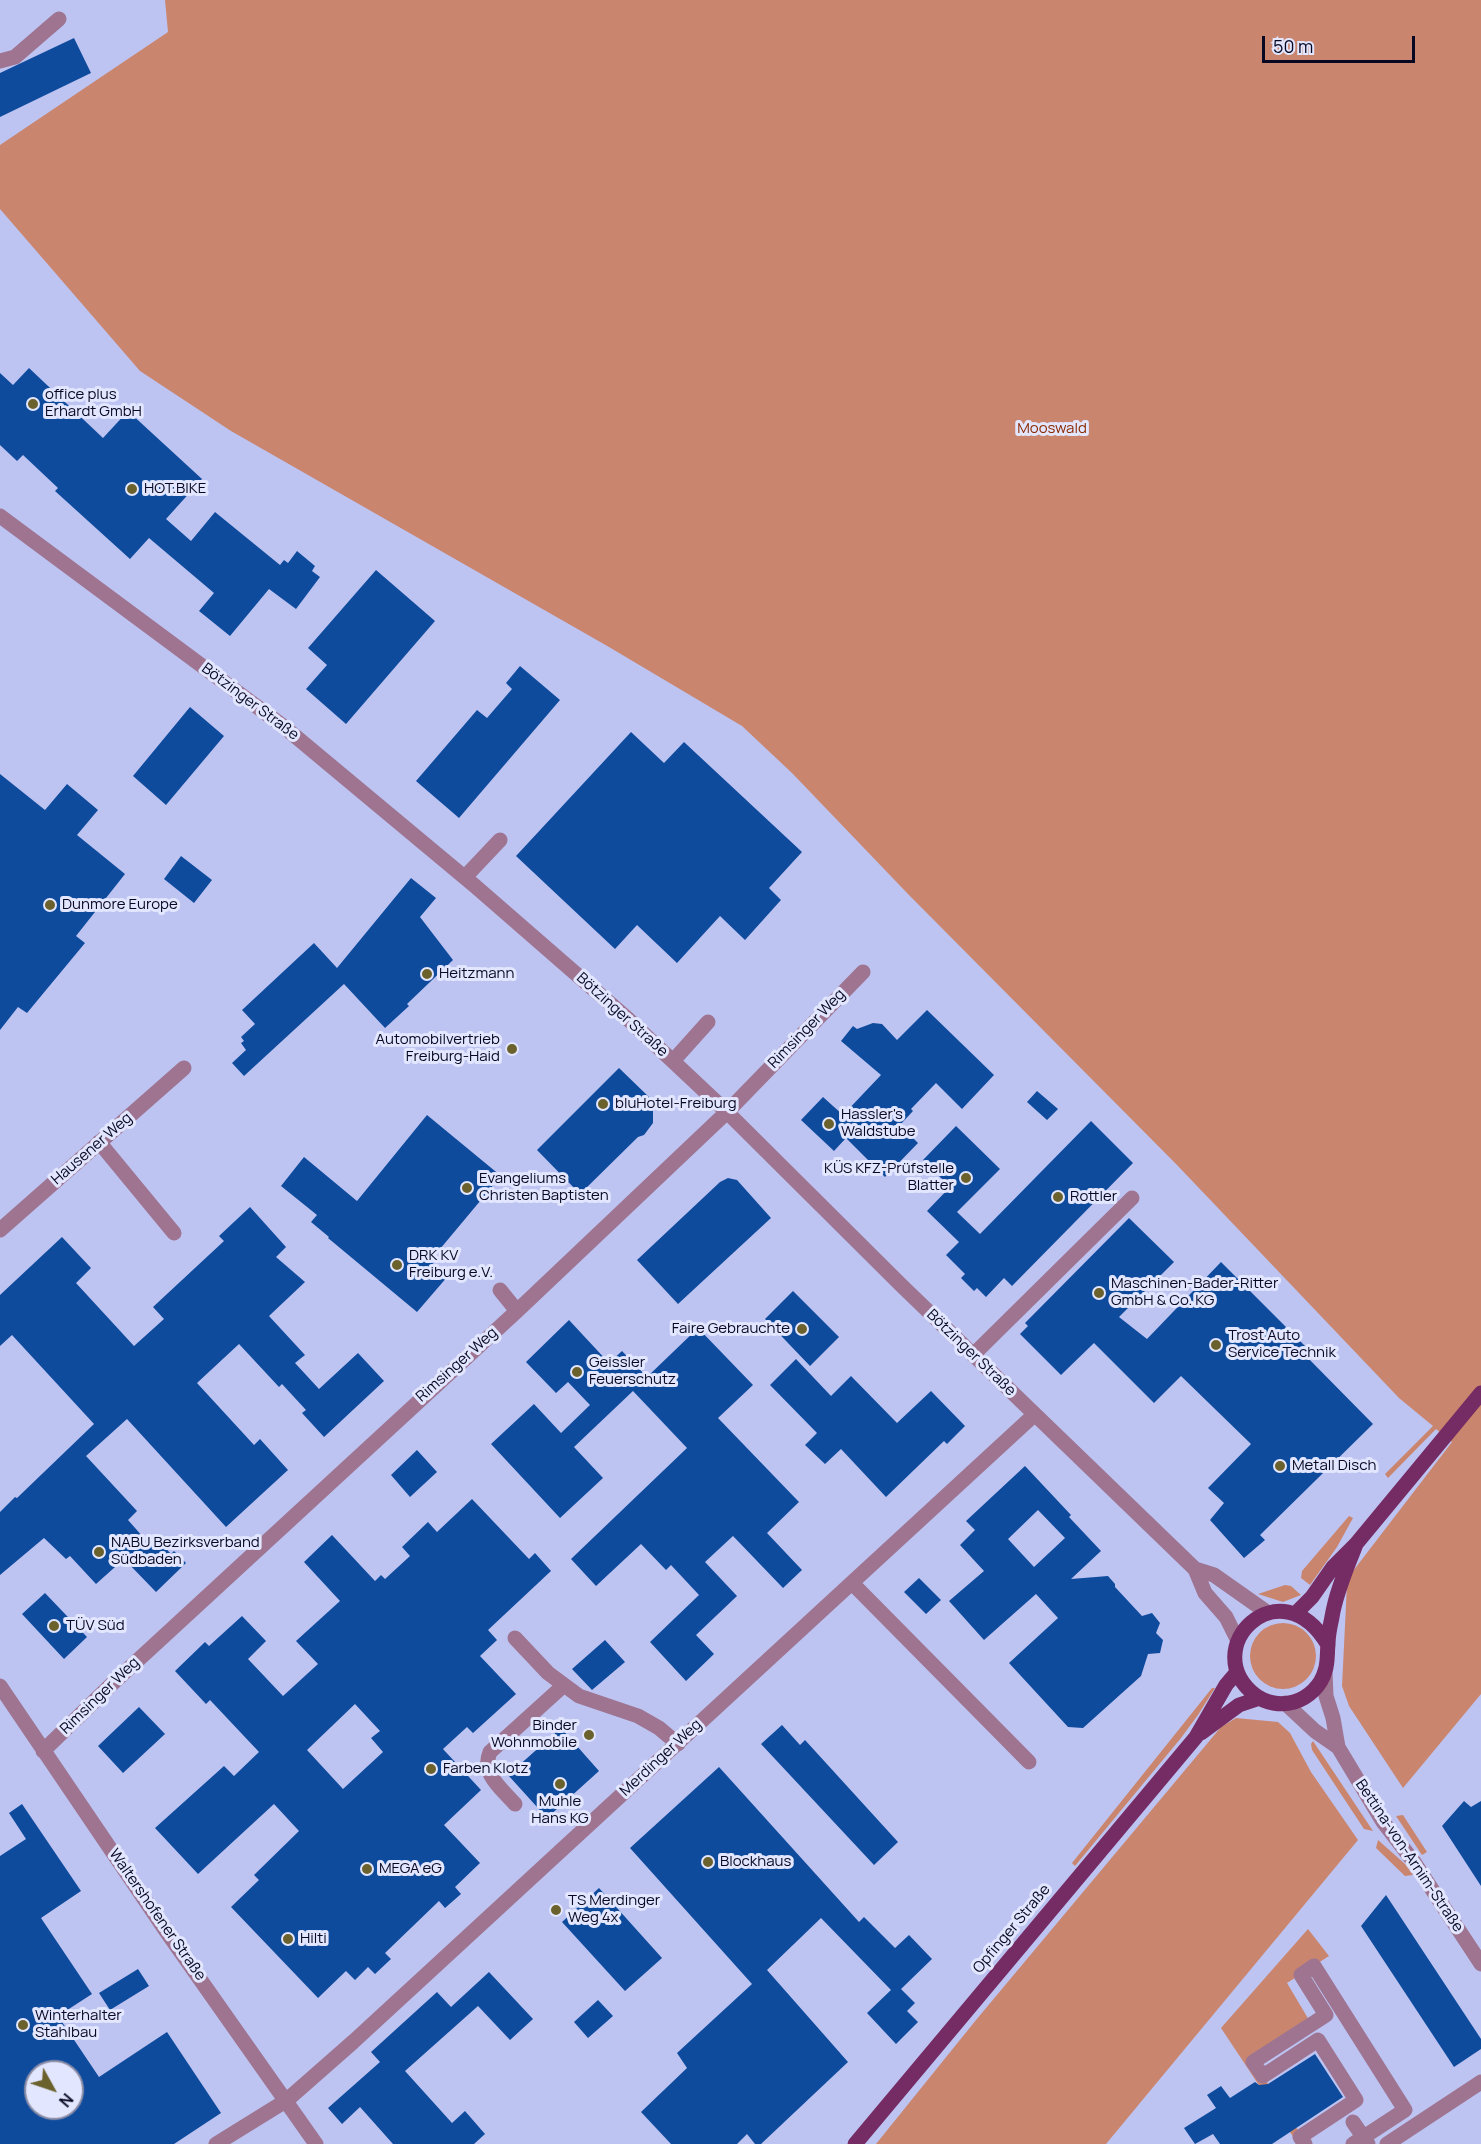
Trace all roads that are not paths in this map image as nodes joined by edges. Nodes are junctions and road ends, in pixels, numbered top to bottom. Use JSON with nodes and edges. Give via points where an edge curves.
{"nodes":[{"id":1,"x":58,"y":19,"type":"dead end"},
{"id":2,"x":0,"y":61,"type":"edge"},
{"id":3,"x":1,"y":518,"type":"edge"},
{"id":4,"x":500,"y":840,"type":"dead end"},
{"id":5,"x":465,"y":877,"type":"junction"},
{"id":6,"x":863,"y":972,"type":"dead end"},
{"id":7,"x":708,"y":1022,"type":"dead end"},
{"id":8,"x":673,"y":1061,"type":"junction"},
{"id":9,"x":184,"y":1068,"type":"dead end"},
{"id":10,"x":727,"y":1112,"type":"junction"},
{"id":11,"x":99,"y":1142,"type":"junction"},
{"id":12,"x":1132,"y":1198,"type":"dead end"},
{"id":13,"x":0,"y":1230,"type":"edge"},
{"id":14,"x":174,"y":1233,"type":"dead end"},
{"id":15,"x":500,"y":1290,"type":"dead end"},
{"id":16,"x":517,"y":1311,"type":"junction"},
{"id":17,"x":973,"y":1355,"type":"junction"},
{"id":18,"x":1481,"y":1393,"type":"edge"},
{"id":19,"x":1034,"y":1415,"type":"junction"},
{"id":20,"x":1356,"y":1544,"type":"junction"},
{"id":21,"x":1194,"y":1569,"type":"junction"},
{"id":22,"x":852,"y":1583,"type":"junction"},
{"id":23,"x":1268,"y":1613,"type":"junction"},
{"id":24,"x":1296,"y":1613,"type":"junction"},
{"id":25,"x":515,"y":1638,"type":"dead end"},
{"id":26,"x":1238,"y":1639,"type":"junction"},
{"id":27,"x":1328,"y":1645,"type":"junction"},
{"id":28,"x":1237,"y":1672,"type":"junction"},
{"id":29,"x":1325,"y":1672,"type":"junction"},
{"id":30,"x":0,"y":1686,"type":"edge"},
{"id":31,"x":563,"y":1686,"type":"junction"},
{"id":32,"x":1260,"y":1698,"type":"junction"},
{"id":33,"x":1285,"y":1703,"type":"junction"},
{"id":34,"x":1196,"y":1737,"type":"junction"},
{"id":35,"x":678,"y":1744,"type":"junction"},
{"id":36,"x":1338,"y":1747,"type":"junction"},
{"id":37,"x":43,"y":1750,"type":"junction"},
{"id":38,"x":1029,"y":1762,"type":"dead end"},
{"id":39,"x":515,"y":1804,"type":"dead end"},
{"id":40,"x":1481,"y":1964,"type":"edge"},
{"id":41,"x":1481,"y":2082,"type":"edge"},
{"id":42,"x":287,"y":2100,"type":"junction"},
{"id":43,"x":1353,"y":2122,"type":"dead end"},
{"id":44,"x":1361,"y":2142,"type":"edge"},
{"id":45,"x":216,"y":2144,"type":"edge"},
{"id":46,"x":316,"y":2144,"type":"edge"},
{"id":47,"x":855,"y":2144,"type":"edge"},
{"id":48,"x":1305,"y":2144,"type":"edge"},
{"id":49,"x":1387,"y":2144,"type":"edge"}],
"edges":[{"from":1,"to":2,"type":"street","via":[[15,57]]},
{"from":3,"to":5,"type":"street","name":"Bötzinger Straße","via":[[283,726]]},
{"from":4,"to":5,"type":"street"},
{"from":5,"to":8,"type":"street","name":"Bötzinger Straße"},
{"from":6,"to":10,"type":"street","name":"Rimsinger Weg"},
{"from":7,"to":8,"type":"street"},
{"from":8,"to":10,"type":"street","name":"Bötzinger Straße"},
{"from":9,"to":11,"type":"street","name":"Hausener Weg"},
{"from":10,"to":16,"type":"street","name":"Rimsinger Weg"},
{"from":10,"to":17,"type":"street","name":"Bötzinger Straße"},
{"from":11,"to":13,"type":"street","name":"Hausener Weg"},
{"from":11,"to":14,"type":"street"},
{"from":12,"to":17,"type":"street"},
{"from":15,"to":16,"type":"street"},
{"from":16,"to":37,"type":"street","name":"Rimsinger Weg"},
{"from":17,"to":19,"type":"street","name":"Bötzinger Straße"},
{"from":18,"to":20,"type":"main road"},
{"from":19,"to":21,"type":"street","name":"Bötzinger Straße"},
{"from":19,"to":22,"type":"street","name":"Merdinger Weg"},
{"from":20,"to":24,"type":"main road"},
{"from":20,"to":27,"type":"main road","via":[[1332,1614]]},
{"from":21,"to":23,"type":"street","name":"Bötzinger Straße","via":[[1214,1575]]},
{"from":21,"to":26,"type":"street","name":"Bötzinger Straße","via":[[1205,1593],[1226,1617]]},
{"from":22,"to":35,"type":"street","name":"Merdinger Weg"},
{"from":22,"to":38,"type":"street"},
{"from":23,"to":24,"type":"main road"},
{"from":23,"to":26,"type":"main road","via":[[1254,1619]]},
{"from":24,"to":27,"type":"main road","via":[[1310,1621]]},
{"from":25,"to":31,"type":"street"},
{"from":26,"to":28,"type":"main road"},
{"from":27,"to":29,"type":"main road"},
{"from":28,"to":32,"type":"main road","via":[[1246,1688]]},
{"from":28,"to":34,"type":"main road","name":"Opfinger Straße"},
{"from":29,"to":33,"type":"main road","via":[[1308,1695]]},
{"from":29,"to":36,"type":"street","name":"Bettina-von-Arnim-Straße","via":[[1326,1696]]},
{"from":30,"to":37,"type":"street","name":"Waltershofener Straße"},
{"from":31,"to":35,"type":"street","via":[[579,1696],[649,1721]]},
{"from":31,"to":39,"type":"street","via":[[490,1752],[486,1761],[488,1772]]},
{"from":32,"to":33,"type":"main road"},
{"from":32,"to":34,"type":"main road","name":"Opfinger Straße","via":[[1239,1705]]},
{"from":33,"to":36,"type":"street","name":"Bettina-von-Arnim-Straße"},
{"from":34,"to":47,"type":"main road","name":"Opfinger Straße"},
{"from":35,"to":42,"type":"street","name":"Merdinger Weg"},
{"from":36,"to":40,"type":"street","name":"Bettina-von-Arnim-Straße","via":[[1383,1822]]},
{"from":37,"to":42,"type":"street","name":"Waltershofener Straße"},
{"from":41,"to":49,"type":"street"},
{"from":42,"to":45,"type":"street","name":"Merdinger Weg"},
{"from":42,"to":46,"type":"street","name":"Waltershofener Straße"},
{"from":43,"to":44,"type":"street"},
{"from":44,"to":48,"type":"street","via":[[1405,2110],[1314,1966],[1301,1975],[1326,2015],[1254,2062],[1263,2076],[1318,2040],[1356,2100],[1300,2137]]}]}
